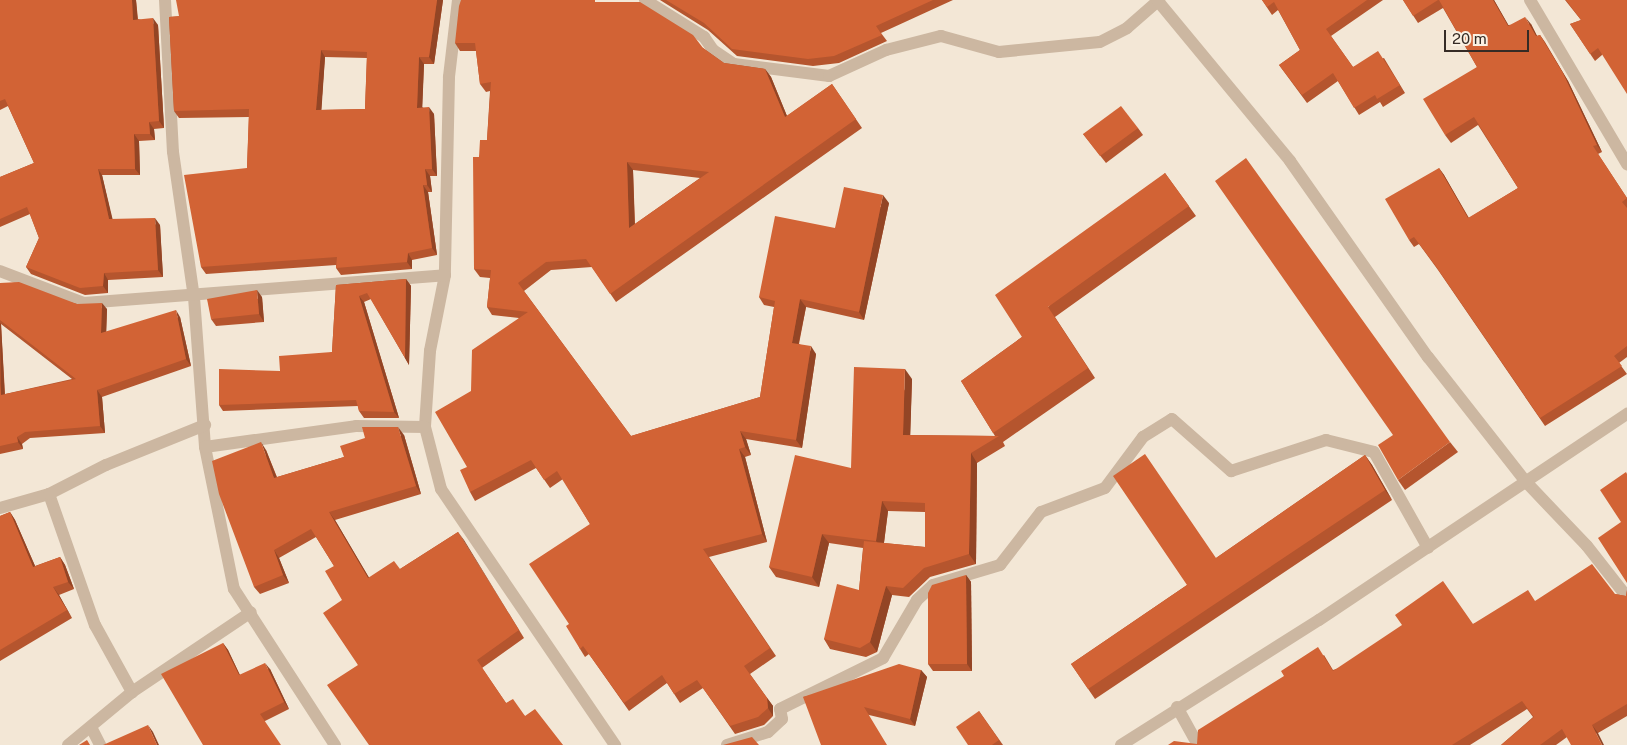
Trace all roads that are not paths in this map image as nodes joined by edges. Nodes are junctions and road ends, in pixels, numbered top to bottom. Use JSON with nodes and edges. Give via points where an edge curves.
{"nodes":[{"id":1,"x":165,"y":0,"type":"edge"},
{"id":2,"x":458,"y":0,"type":"edge"},
{"id":3,"x":645,"y":0,"type":"edge"},
{"id":4,"x":1158,"y":0,"type":"edge"},
{"id":5,"x":1530,"y":0,"type":"edge"},
{"id":6,"x":1627,"y":164,"type":"edge"},
{"id":7,"x":0,"y":272,"type":"edge"},
{"id":8,"x":445,"y":275,"type":"junction"},
{"id":9,"x":194,"y":297,"type":"junction"},
{"id":10,"x":1627,"y":414,"type":"edge"},
{"id":11,"x":205,"y":426,"type":"junction"},
{"id":12,"x":425,"y":427,"type":"junction"},
{"id":13,"x":205,"y":446,"type":"junction"},
{"id":14,"x":1526,"y":482,"type":"junction"},
{"id":15,"x":49,"y":494,"type":"junction"},
{"id":16,"x":0,"y":508,"type":"edge"},
{"id":17,"x":1428,"y":548,"type":"junction"},
{"id":18,"x":1627,"y":597,"type":"edge"},
{"id":19,"x":251,"y":612,"type":"junction"},
{"id":20,"x":132,"y":692,"type":"junction"},
{"id":21,"x":1177,"y":707,"type":"junction"},
{"id":22,"x":92,"y":730,"type":"junction"},
{"id":23,"x":68,"y":745,"type":"edge"},
{"id":24,"x":100,"y":745,"type":"edge"},
{"id":25,"x":335,"y":745,"type":"edge"},
{"id":26,"x":615,"y":745,"type":"edge"},
{"id":27,"x":727,"y":745,"type":"edge"},
{"id":28,"x":1121,"y":745,"type":"edge"},
{"id":29,"x":1198,"y":745,"type":"edge"}],
"edges":[{"from":1,"to":9,"type":"street","via":[[173,152]]},
{"from":2,"to":8,"type":"street","via":[[450,77]]},
{"from":3,"to":4,"type":"street","via":[[704,37],[713,50],[734,64],[829,76],[886,50],[941,36],[999,52],[1100,42],[1127,28]]},
{"from":4,"to":14,"type":"street","via":[[1290,161],[1428,357]]},
{"from":5,"to":6,"type":"street"},
{"from":7,"to":9,"type":"street","via":[[84,303]]},
{"from":8,"to":9,"type":"street","via":[[320,282]]},
{"from":8,"to":12,"type":"street","via":[[430,351]]},
{"from":9,"to":11,"type":"street"},
{"from":10,"to":14,"type":"street"},
{"from":11,"to":13,"type":"street"},
{"from":11,"to":15,"type":"street","via":[[106,465]]},
{"from":12,"to":13,"type":"street","via":[[356,426]]},
{"from":12,"to":26,"type":"street","via":[[441,489]]},
{"from":13,"to":19,"type":"street","via":[[234,589]]},
{"from":14,"to":17,"type":"street"},
{"from":14,"to":18,"type":"street","via":[[1587,546]]},
{"from":15,"to":16,"type":"street"},
{"from":15,"to":20,"type":"street","via":[[95,625]]},
{"from":17,"to":21,"type":"street"},
{"from":17,"to":27,"type":"street","via":[[1374,452],[1326,440],[1231,471],[1172,419],[1143,436],[1105,488],[1041,512],[1000,565],[933,584],[917,600],[883,658],[780,709],[782,719],[768,732]]},
{"from":19,"to":20,"type":"street"},
{"from":19,"to":25,"type":"street"},
{"from":20,"to":22,"type":"street"},
{"from":21,"to":28,"type":"street"},
{"from":21,"to":29,"type":"street"},
{"from":22,"to":23,"type":"street"},
{"from":22,"to":24,"type":"street"}]}
